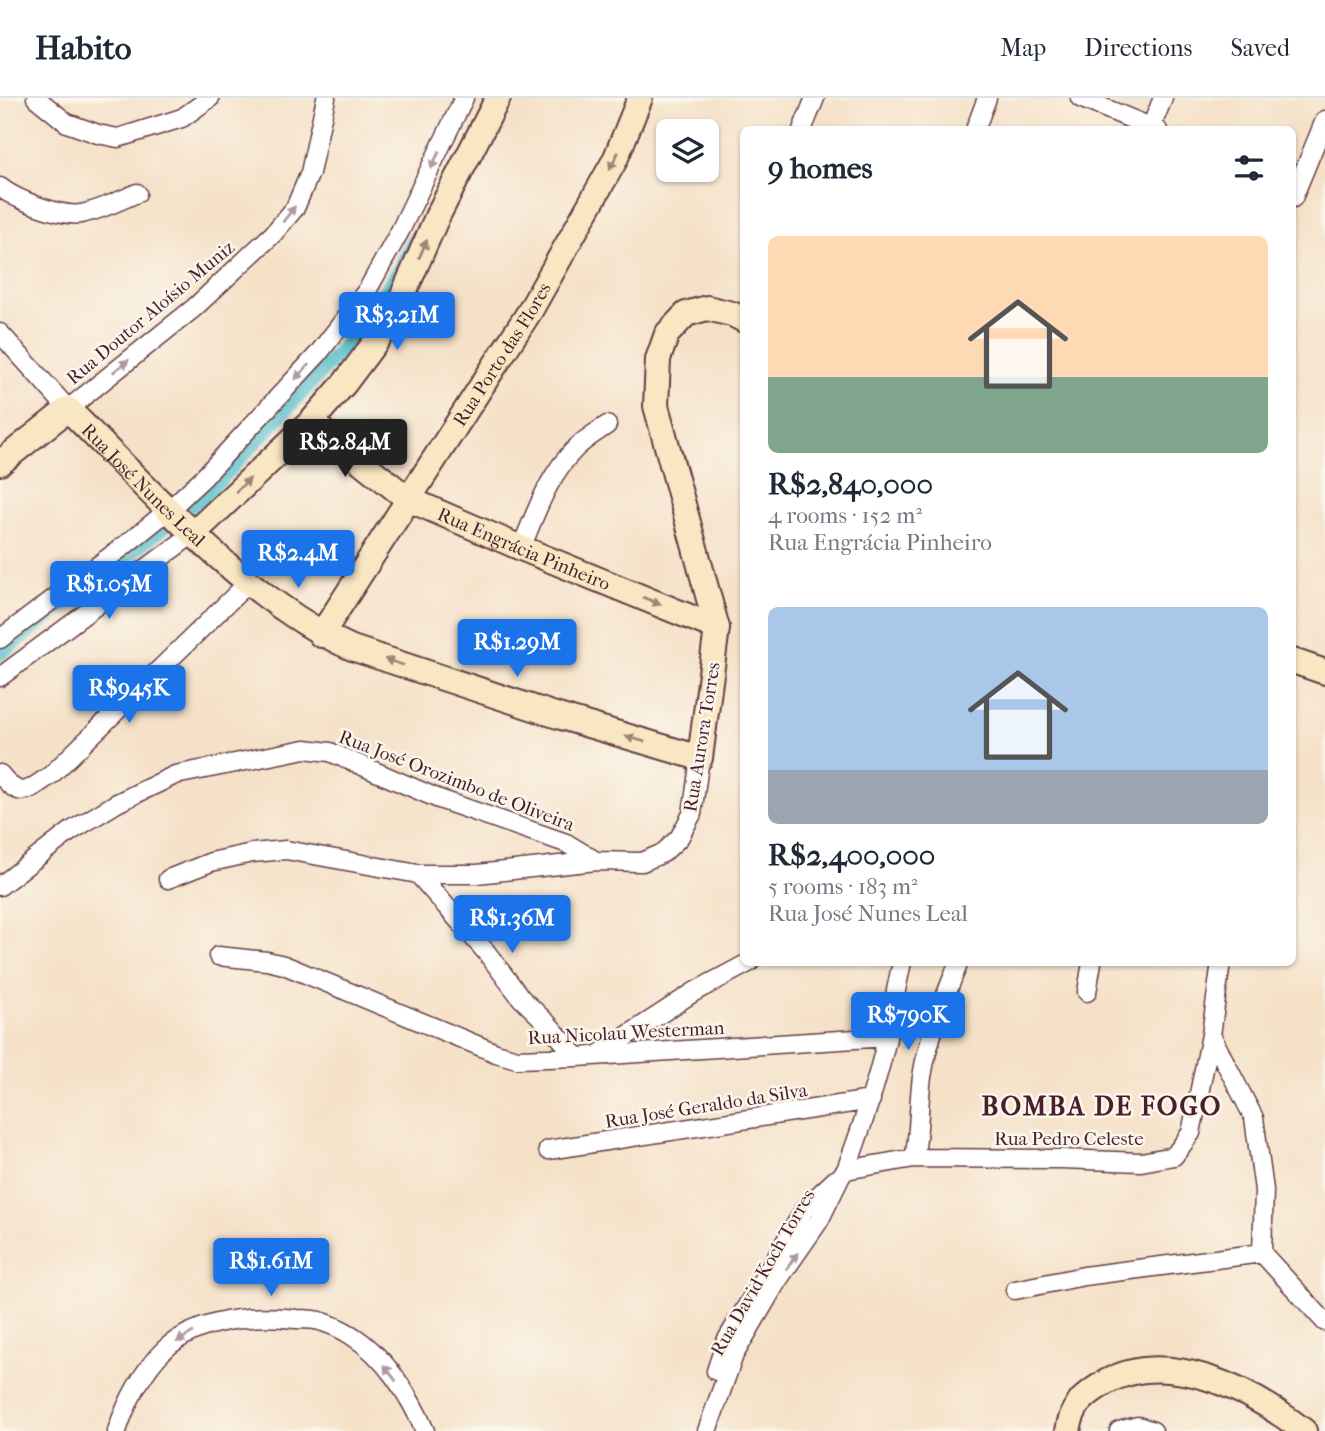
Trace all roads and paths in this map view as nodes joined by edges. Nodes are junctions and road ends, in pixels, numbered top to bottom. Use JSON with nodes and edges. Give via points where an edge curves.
{"nodes":[{"id":1,"x":38,"y":98,"type":"edge"},
{"id":2,"x":210,"y":98,"type":"edge"},
{"id":3,"x":326,"y":98,"type":"edge"},
{"id":4,"x":464,"y":98,"type":"edge"},
{"id":5,"x":498,"y":98,"type":"edge"},
{"id":6,"x":640,"y":98,"type":"edge"},
{"id":7,"x":815,"y":98,"type":"edge"},
{"id":8,"x":987,"y":98,"type":"edge"},
{"id":9,"x":1080,"y":98,"type":"edge"},
{"id":10,"x":1163,"y":98,"type":"edge"},
{"id":11,"x":1325,"y":120,"type":"edge"},
{"id":12,"x":804,"y":126,"type":"edge"},
{"id":13,"x":976,"y":126,"type":"edge"},
{"id":14,"x":1146,"y":126,"type":"edge"},
{"id":15,"x":1154,"y":126,"type":"edge"},
{"id":16,"x":0,"y":187,"type":"edge"},
{"id":17,"x":1296,"y":188,"type":"edge"},
{"id":18,"x":137,"y":193,"type":"dead end"},
{"id":19,"x":740,"y":318,"type":"edge"},
{"id":20,"x":0,"y":333,"type":"edge"},
{"id":21,"x":68,"y":409,"type":"junction"},
{"id":22,"x":311,"y":422,"type":"junction"},
{"id":23,"x":607,"y":425,"type":"dead end"},
{"id":24,"x":0,"y":463,"type":"edge"},
{"id":25,"x":408,"y":499,"type":"junction"},
{"id":26,"x":182,"y":522,"type":"junction"},
{"id":27,"x":521,"y":548,"type":"junction"},
{"id":28,"x":249,"y":582,"type":"junction"},
{"id":29,"x":717,"y":628,"type":"junction"},
{"id":30,"x":321,"y":635,"type":"junction"},
{"id":31,"x":0,"y":639,"type":"edge"},
{"id":32,"x":1296,"y":662,"type":"edge"},
{"id":33,"x":1325,"y":672,"type":"edge"},
{"id":34,"x":0,"y":677,"type":"edge"},
{"id":35,"x":700,"y":758,"type":"junction"},
{"id":36,"x":0,"y":774,"type":"edge"},
{"id":37,"x":596,"y":861,"type":"junction"},
{"id":38,"x":418,"y":874,"type":"junction"},
{"id":39,"x":168,"y":878,"type":"dead end"},
{"id":40,"x":0,"y":886,"type":"edge"},
{"id":41,"x":218,"y":956,"type":"dead end"},
{"id":42,"x":744,"y":966,"type":"edge"},
{"id":43,"x":901,"y":966,"type":"edge"},
{"id":44,"x":957,"y":966,"type":"edge"},
{"id":45,"x":1091,"y":966,"type":"edge"},
{"id":46,"x":1220,"y":966,"type":"edge"},
{"id":47,"x":1087,"y":992,"type":"dead end"},
{"id":48,"x":1211,"y":1035,"type":"junction"},
{"id":49,"x":887,"y":1037,"type":"junction"},
{"id":50,"x":596,"y":1055,"type":"junction"},
{"id":51,"x":577,"y":1057,"type":"junction"},
{"id":52,"x":871,"y":1100,"type":"junction"},
{"id":53,"x":548,"y":1150,"type":"dead end"},
{"id":54,"x":914,"y":1158,"type":"junction"},
{"id":55,"x":844,"y":1173,"type":"junction"},
{"id":56,"x":1262,"y":1253,"type":"junction"},
{"id":57,"x":1015,"y":1290,"type":"dead end"},
{"id":58,"x":1325,"y":1322,"type":"edge"},
{"id":59,"x":117,"y":1431,"type":"edge"},
{"id":60,"x":425,"y":1431,"type":"edge"},
{"id":61,"x":696,"y":1431,"type":"edge"},
{"id":62,"x":708,"y":1431,"type":"edge"},
{"id":63,"x":1068,"y":1431,"type":"edge"},
{"id":64,"x":1119,"y":1431,"type":"edge"},
{"id":65,"x":1153,"y":1431,"type":"edge"},
{"id":66,"x":1304,"y":1431,"type":"edge"}],
"edges":[{"from":1,"to":2,"type":"street","via":[[67,123],[118,138],[182,118]]},
{"from":21,"to":3,"type":"street","name":"Rua Doutor Aloísio Muniz","one_way":true,"via":[[194,308],[288,217],[310,173]]},
{"from":4,"to":26,"type":"street","one_way":true,"via":[[368,289],[256,422]]},
{"from":22,"to":5,"type":"street","one_way":true,"via":[[391,320],[437,216]]},
{"from":6,"to":25,"type":"street","name":"Rua Porto das Flores","one_way":true,"via":[[615,160],[530,311]]},
{"from":7,"to":12,"type":"street"},
{"from":8,"to":13,"type":"street"},
{"from":9,"to":14,"type":"street"},
{"from":10,"to":15,"type":"street"},
{"from":11,"to":17,"type":"street"},
{"from":16,"to":18,"type":"street","via":[[30,204],[78,215]]},
{"from":19,"to":29,"type":"street","name":"Rua Aurora Torres","via":[[707,308],[686,314],[667,334],[658,359],[656,406]]},
{"from":20,"to":21,"type":"street","name":"Rua José Nunes Leal"},
{"from":21,"to":24,"type":"street"},
{"from":21,"to":26,"type":"street","name":"Rua José Nunes Leal"},
{"from":22,"to":25,"type":"street","name":"Rua Engrácia Pinheiro"},
{"from":26,"to":22,"type":"street","one_way":true},
{"from":23,"to":27,"type":"street","via":[[560,465]]},
{"from":25,"to":27,"type":"street","name":"Rua Engrácia Pinheiro"},
{"from":25,"to":30,"type":"street","name":"Rua Porto das Flores"},
{"from":26,"to":28,"type":"street","name":"Rua José Nunes Leal"},
{"from":26,"to":31,"type":"street","via":[[124,546]]},
{"from":26,"to":34,"type":"street"},
{"from":27,"to":29,"type":"street","name":"Rua Engrácia Pinheiro","one_way":true},
{"from":28,"to":30,"type":"street","name":"Rua José Nunes Leal"},
{"from":28,"to":36,"type":"street","via":[[51,775],[20,792]]},
{"from":29,"to":35,"type":"street","name":"Rua Aurora Torres"},
{"from":35,"to":30,"type":"street","name":"Rua José Nunes Leal","one_way":true,"via":[[545,712]]},
{"from":32,"to":33,"type":"street"},
{"from":35,"to":37,"type":"street","name":"Rua Aurora Torres","via":[[692,814],[679,838],[663,853],[642,862]]},
{"from":37,"to":38,"type":"street","name":"Rua Aurora Torres","via":[[477,874]]},
{"from":37,"to":40,"type":"street","name":"Rua José Orozimbo de Oliveira","via":[[566,843],[439,799],[330,752],[305,749],[175,775],[71,831]]},
{"from":38,"to":39,"type":"street","name":"Rua Aurora Torres","via":[[286,850],[211,862]]},
{"from":38,"to":51,"type":"street"},
{"from":41,"to":51,"type":"street","name":"Rua Nicolau Westerman","via":[[284,965],[517,1059]]},
{"from":42,"to":50,"type":"street","via":[[694,992]]},
{"from":43,"to":49,"type":"street","name":"Rua David Koch Torres"},
{"from":44,"to":54,"type":"street","via":[[937,1016],[922,1076]]},
{"from":45,"to":47,"type":"street"},
{"from":46,"to":48,"type":"street","name":"Rua Pedro Celeste"},
{"from":48,"to":54,"type":"street","name":"Rua Pedro Celeste","via":[[1191,1133],[1174,1156],[1141,1162]]},
{"from":48,"to":56,"type":"street","via":[[1254,1118],[1264,1190]]},
{"from":49,"to":50,"type":"street","name":"Rua Nicolau Westerman"},
{"from":49,"to":52,"type":"street","name":"Rua David Koch Torres"},
{"from":50,"to":51,"type":"street","name":"Rua Nicolau Westerman"},
{"from":52,"to":53,"type":"street","name":"Rua José Geraldo da Silva"},
{"from":52,"to":55,"type":"street","name":"Rua David Koch Torres"},
{"from":54,"to":55,"type":"street","name":"Rua Pedro Celeste"},
{"from":55,"to":61,"type":"street","name":"Rua David Koch Torres","via":[[806,1207],[726,1341]]},
{"from":62,"to":55,"type":"street","name":"Rua David Koch Torres","one_way":true,"via":[[734,1355],[820,1221]]},
{"from":56,"to":57,"type":"street","via":[[1084,1276]]},
{"from":56,"to":58,"type":"street"},
{"from":60,"to":59,"type":"street","one_way":true,"via":[[411,1401],[377,1356],[352,1336],[321,1321],[276,1317],[220,1322],[193,1331],[166,1349],[143,1375]]},
{"from":63,"to":66,"type":"street","via":[[1071,1413],[1096,1388],[1112,1378],[1157,1368],[1205,1376],[1273,1408]]},
{"from":64,"to":65,"type":"street","via":[[1138,1426]]}]}
